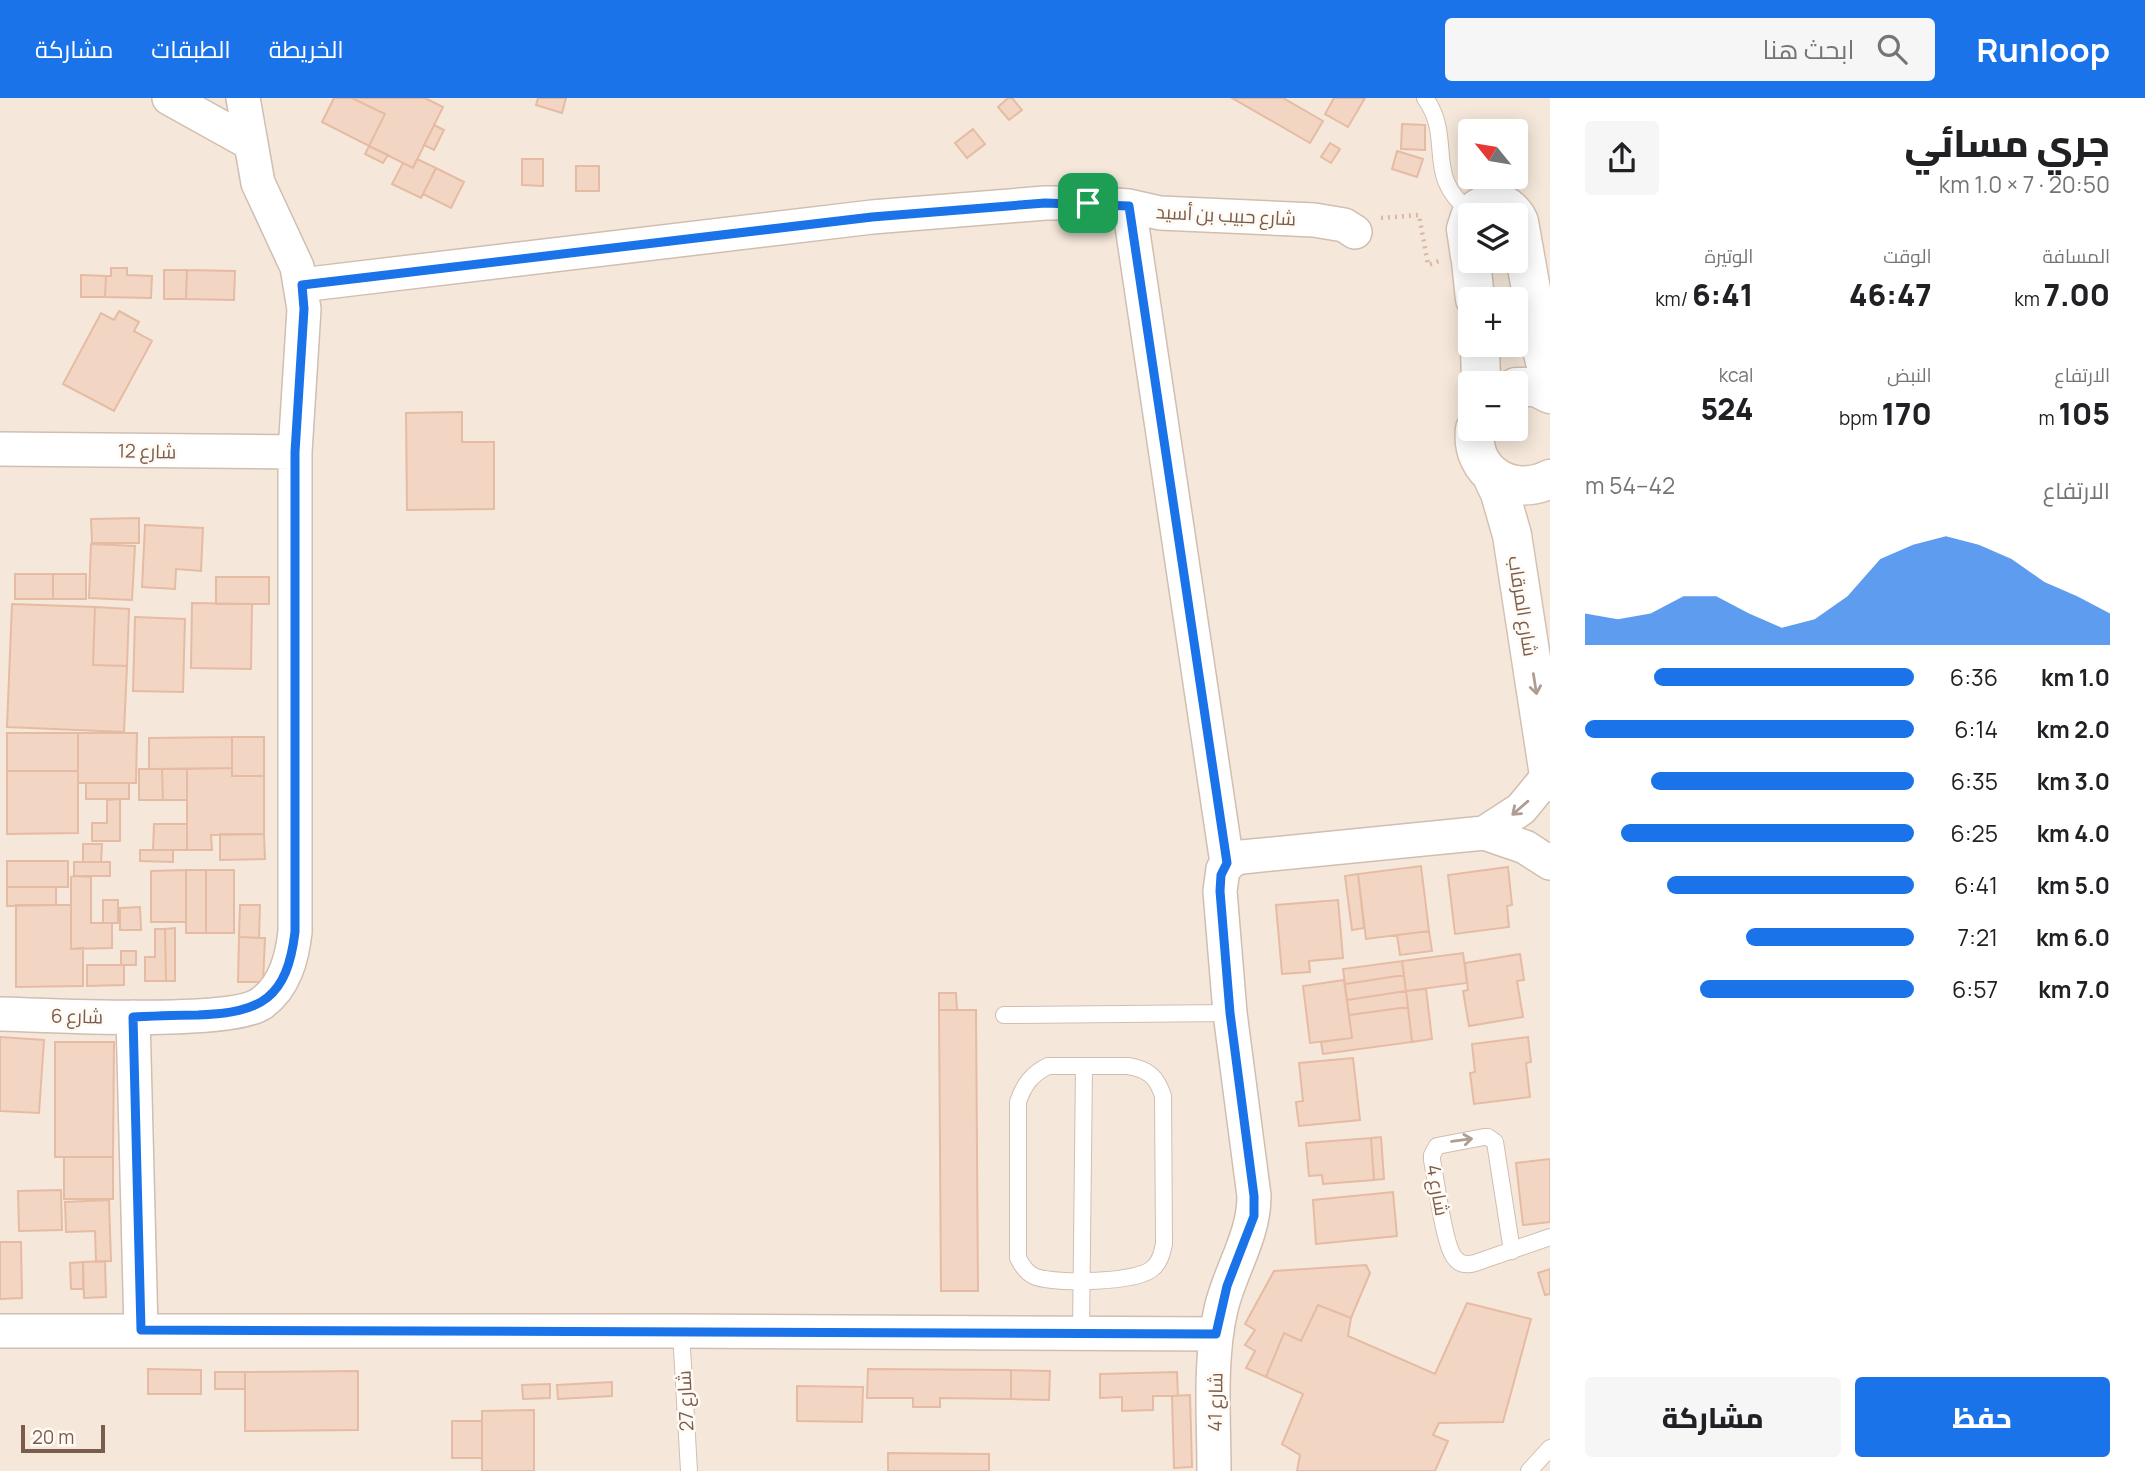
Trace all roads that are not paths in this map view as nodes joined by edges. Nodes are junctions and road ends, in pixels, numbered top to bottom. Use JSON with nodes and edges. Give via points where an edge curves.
{"nodes":[{"id":1,"x":169,"y":98,"type":"edge"},
{"id":2,"x":243,"y":98,"type":"edge"},
{"id":3,"x":1425,"y":98,"type":"edge"},
{"id":4,"x":250,"y":143,"type":"junction"},
{"id":5,"x":1459,"y":203,"type":"edge"},
{"id":6,"x":1129,"y":206,"type":"junction"},
{"id":7,"x":1342,"y":227,"type":"road end"},
{"id":8,"x":1528,"y":273,"type":"edge"},
{"id":9,"x":302,"y":285,"type":"junction"},
{"id":10,"x":1550,"y":381,"type":"edge"},
{"id":11,"x":1528,"y":387,"type":"edge"},
{"id":12,"x":1550,"y":394,"type":"edge"},
{"id":13,"x":1476,"y":441,"type":"edge"},
{"id":14,"x":0,"y":449,"type":"edge"},
{"id":15,"x":295,"y":452,"type":"junction"},
{"id":16,"x":1491,"y":474,"type":"junction"},
{"id":17,"x":1550,"y":479,"type":"edge"},
{"id":18,"x":1550,"y":778,"type":"edge"},
{"id":19,"x":1484,"y":833,"type":"junction"},
{"id":20,"x":1227,"y":863,"type":"junction"},
{"id":21,"x":1550,"y":863,"type":"edge"},
{"id":22,"x":1230,"y":1013,"type":"junction"},
{"id":23,"x":0,"y":1014,"type":"edge"},
{"id":24,"x":1004,"y":1015,"type":"dead end"},
{"id":25,"x":133,"y":1017,"type":"junction"},
{"id":26,"x":1084,"y":1066,"type":"junction"},
{"id":27,"x":1550,"y":1237,"type":"edge"},
{"id":28,"x":1534,"y":1244,"type":"junction"},
{"id":29,"x":1550,"y":1249,"type":"edge"},
{"id":30,"x":1512,"y":1251,"type":"junction"},
{"id":31,"x":1081,"y":1280,"type":"junction"},
{"id":32,"x":141,"y":1330,"type":"junction"},
{"id":33,"x":0,"y":1331,"type":"edge"},
{"id":34,"x":681,"y":1331,"type":"junction"},
{"id":35,"x":1081,"y":1333,"type":"junction"},
{"id":36,"x":1216,"y":1334,"type":"junction"},
{"id":37,"x":1550,"y":1448,"type":"edge"},
{"id":38,"x":689,"y":1471,"type":"edge"},
{"id":39,"x":1214,"y":1471,"type":"edge"},
{"id":40,"x":1529,"y":1471,"type":"edge"}],
"edges":[{"from":1,"to":4,"type":"street"},
{"from":2,"to":4,"type":"street"},
{"from":3,"to":5,"type":"lane","via":[[1437,121],[1443,176]]},
{"from":4,"to":9,"type":"street","via":[[263,199],[290,249]]},
{"from":6,"to":7,"type":"street","name":"شارع حبيب بن أسيد","via":[[1160,213],[1314,220]]},
{"from":6,"to":9,"type":"street","name":"شارع حبيب بن أسيد","via":[[1045,203],[872,217]]},
{"from":6,"to":20,"type":"street","name":"شارع 41"},
{"from":8,"to":10,"type":"main road"},
{"from":9,"to":15,"type":"street"},
{"from":11,"to":12,"type":"main road"},
{"from":13,"to":16,"type":"main road","name":"شارع المرقاب"},
{"from":14,"to":15,"type":"street","name":"شارع 12"},
{"from":15,"to":25,"type":"street","name":"شارع 6","via":[[295,932],[289,964],[274,992],[245,1011]]},
{"from":16,"to":17,"type":"main road","via":[[1522,486]]},
{"from":16,"to":18,"type":"main road","name":"شارع المرقاب","one_way":true,"via":[[1512,535]]},
{"from":18,"to":19,"type":"street","one_way":true,"via":[[1521,809]]},
{"from":19,"to":20,"type":"street","via":[[1242,857]]},
{"from":19,"to":21,"type":"street","via":[[1525,847]]},
{"from":20,"to":22,"type":"street","name":"شارع 41","via":[[1220,891]]},
{"from":22,"to":24,"type":"lane"},
{"from":22,"to":36,"type":"street","name":"شارع 41","via":[[1254,1216],[1227,1286]]},
{"from":23,"to":25,"type":"street","name":"شارع 6"},
{"from":25,"to":32,"type":"street"},
{"from":26,"to":31,"type":"lane"},
{"from":26,"to":31,"type":"lane","via":[[1048,1066],[1038,1071],[1028,1080],[1018,1102],[1018,1258],[1033,1276]]},
{"from":26,"to":31,"type":"lane","via":[[1140,1068],[1159,1084],[1163,1096],[1164,1244],[1161,1258],[1142,1276]]},
{"from":27,"to":28,"type":"lane","name":"شارع 4"},
{"from":28,"to":29,"type":"lane"},
{"from":28,"to":30,"type":"lane","name":"شارع 4"},
{"from":30,"to":30,"type":"lane","name":"شارع 4","one_way":true,"via":[[1468,1265],[1449,1250],[1432,1160],[1433,1150],[1441,1143],[1484,1137],[1495,1142]]},
{"from":31,"to":35,"type":"lane"},
{"from":32,"to":33,"type":"street"},
{"from":32,"to":34,"type":"street"},
{"from":34,"to":35,"type":"street"},
{"from":34,"to":38,"type":"lane","name":"شارع 27"},
{"from":35,"to":36,"type":"street"},
{"from":36,"to":39,"type":"street","name":"شارع 41"},
{"from":37,"to":40,"type":"lane"}]}
